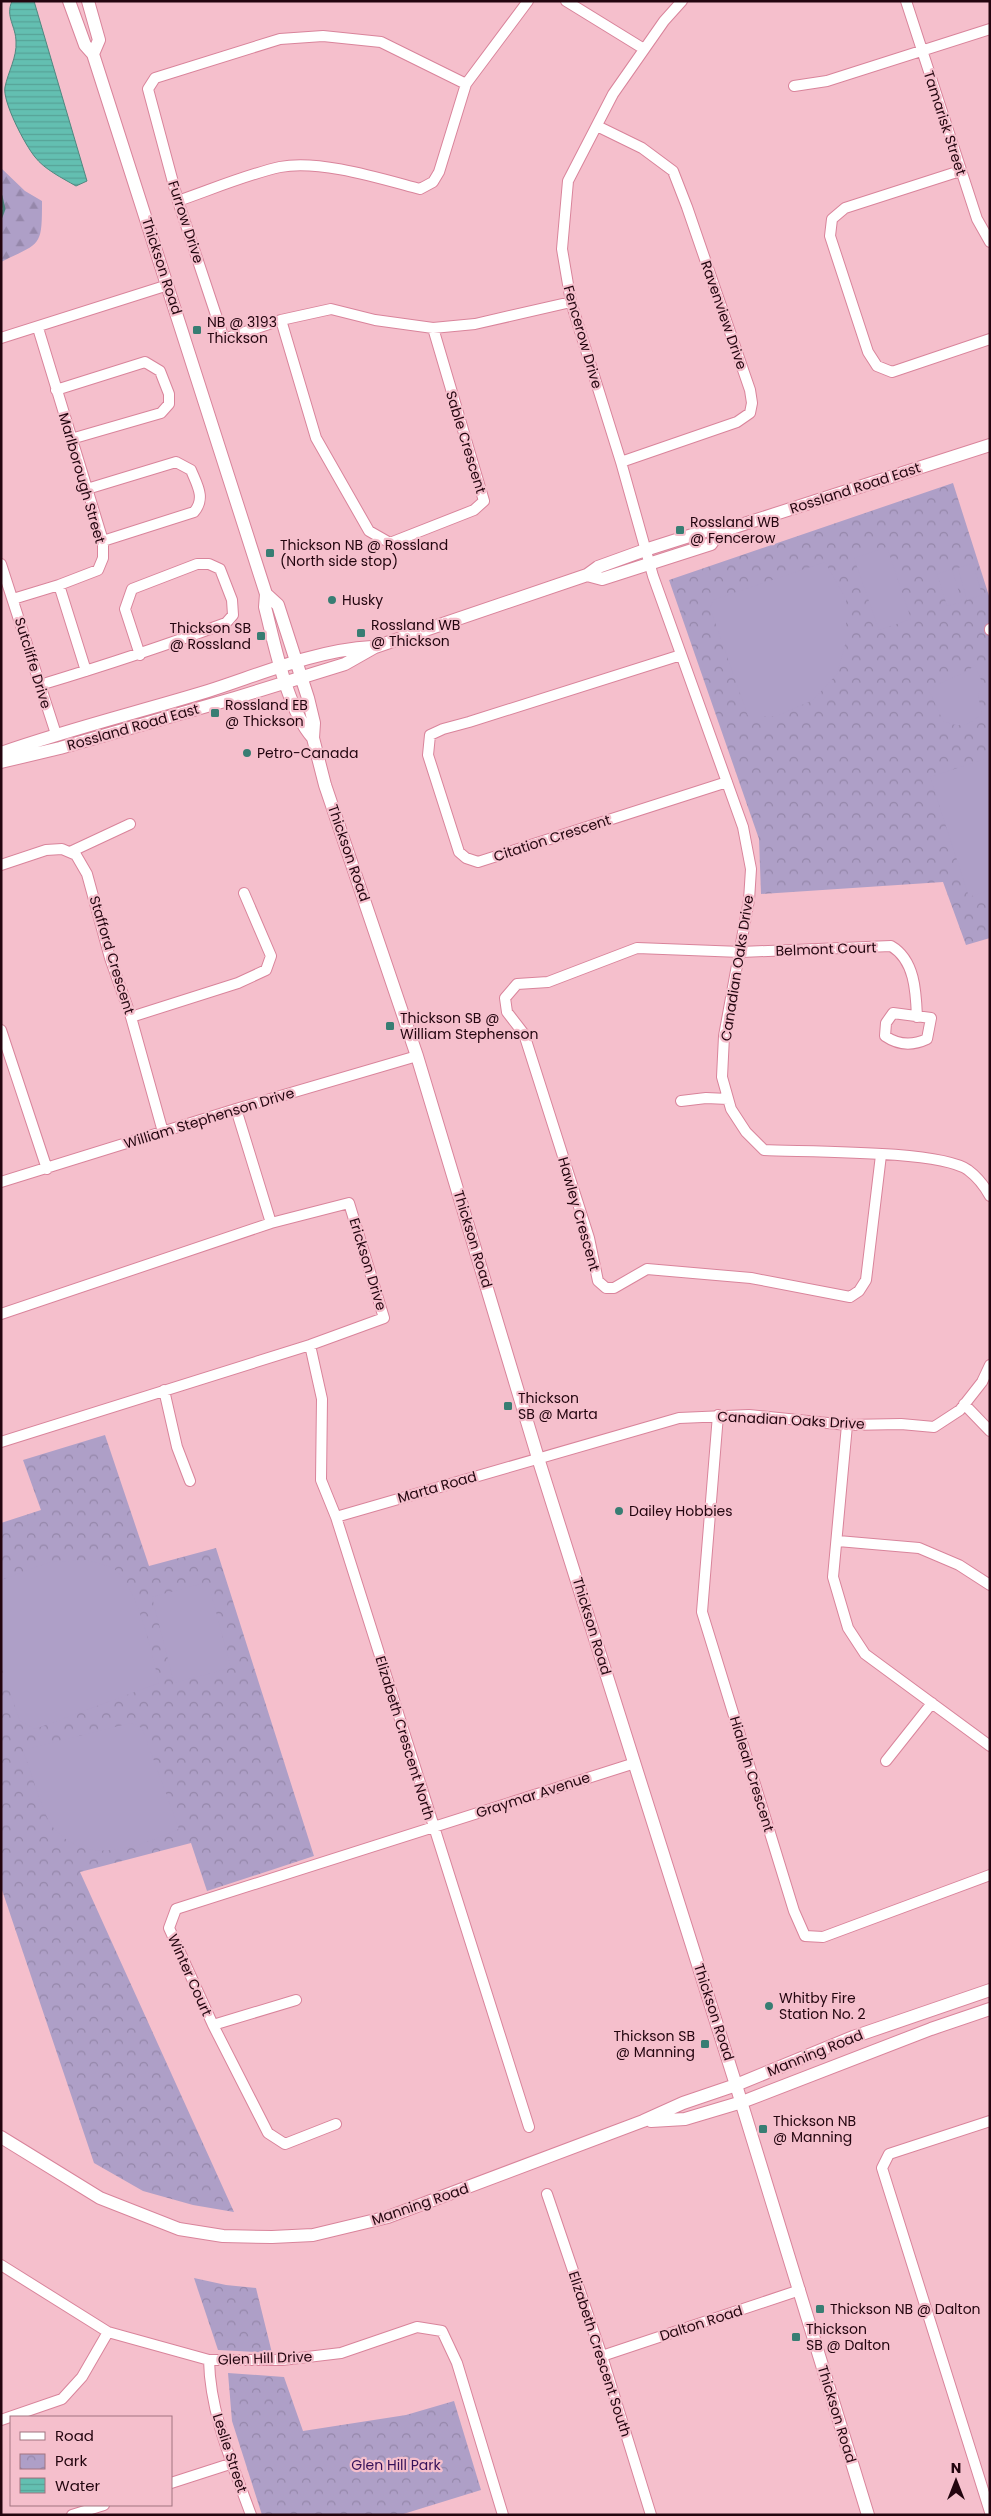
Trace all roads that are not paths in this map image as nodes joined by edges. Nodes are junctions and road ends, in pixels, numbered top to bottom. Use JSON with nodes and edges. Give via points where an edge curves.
{"nodes":[{"id":1,"x":69,"y":1,"type":"edge"},
{"id":2,"x":88,"y":1,"type":"edge"},
{"id":3,"x":528,"y":1,"type":"edge"},
{"id":4,"x":566,"y":1,"type":"edge"},
{"id":5,"x":682,"y":1,"type":"edge"},
{"id":6,"x":906,"y":1,"type":"edge"},
{"id":7,"x":990,"y":29,"type":"edge"},
{"id":8,"x":644,"y":50,"type":"junction"},
{"id":9,"x":922,"y":51,"type":"junction"},
{"id":10,"x":93,"y":54,"type":"junction"},
{"id":11,"x":466,"y":84,"type":"junction"},
{"id":12,"x":794,"y":86,"type":"dead end"},
{"id":13,"x":597,"y":126,"type":"junction"},
{"id":14,"x":960,"y":171,"type":"junction"},
{"id":15,"x":178,"y":201,"type":"junction"},
{"id":16,"x":990,"y":242,"type":"edge"},
{"id":17,"x":168,"y":285,"type":"junction"},
{"id":18,"x":570,"y":302,"type":"junction"},
{"id":19,"x":281,"y":320,"type":"junction"},
{"id":20,"x":38,"y":328,"type":"junction"},
{"id":21,"x":433,"y":328,"type":"junction"},
{"id":22,"x":1,"y":338,"type":"edge"},
{"id":23,"x":990,"y":339,"type":"edge"},
{"id":24,"x":56,"y":390,"type":"junction"},
{"id":25,"x":71,"y":440,"type":"junction"},
{"id":26,"x":990,"y":445,"type":"edge"},
{"id":27,"x":621,"y":462,"type":"junction"},
{"id":28,"x":87,"y":489,"type":"junction"},
{"id":29,"x":719,"y":532,"type":"junction"},
{"id":30,"x":103,"y":541,"type":"junction"},
{"id":31,"x":645,"y":550,"type":"junction"},
{"id":32,"x":650,"y":563,"type":"junction"},
{"id":33,"x":1,"y":564,"type":"edge"},
{"id":34,"x":587,"y":575,"type":"junction"},
{"id":35,"x":59,"y":585,"type":"junction"},
{"id":36,"x":266,"y":594,"type":"junction"},
{"id":37,"x":13,"y":599,"type":"junction"},
{"id":38,"x":375,"y":647,"type":"junction"},
{"id":39,"x":140,"y":655,"type":"junction"},
{"id":40,"x":681,"y":655,"type":"junction"},
{"id":41,"x":297,"y":663,"type":"junction"},
{"id":42,"x":282,"y":668,"type":"junction"},
{"id":43,"x":86,"y":671,"type":"junction"},
{"id":44,"x":302,"y":677,"type":"junction"},
{"id":45,"x":286,"y":682,"type":"junction"},
{"id":46,"x":40,"y":685,"type":"junction"},
{"id":47,"x":56,"y":734,"type":"junction"},
{"id":48,"x":313,"y":738,"type":"junction"},
{"id":49,"x":1,"y":753,"type":"edge"},
{"id":50,"x":1,"y":762,"type":"edge"},
{"id":51,"x":727,"y":782,"type":"junction"},
{"id":52,"x":130,"y":824,"type":"dead end"},
{"id":53,"x":70,"y":852,"type":"junction"},
{"id":54,"x":1,"y":865,"type":"edge"},
{"id":55,"x":244,"y":893,"type":"dead end"},
{"id":56,"x":741,"y":952,"type":"junction"},
{"id":57,"x":131,"y":1017,"type":"junction"},
{"id":58,"x":917,"y":1017,"type":"junction"},
{"id":59,"x":1,"y":1030,"type":"edge"},
{"id":60,"x":418,"y":1056,"type":"junction"},
{"id":61,"x":6,"y":1059,"type":"edge"},
{"id":62,"x":728,"y":1099,"type":"junction"},
{"id":63,"x":681,"y":1101,"type":"dead end"},
{"id":64,"x":236,"y":1109,"type":"junction"},
{"id":65,"x":163,"y":1132,"type":"junction"},
{"id":66,"x":881,"y":1156,"type":"junction"},
{"id":67,"x":47,"y":1169,"type":"junction"},
{"id":68,"x":1,"y":1182,"type":"edge"},
{"id":69,"x":990,"y":1196,"type":"edge"},
{"id":70,"x":271,"y":1222,"type":"junction"},
{"id":71,"x":1,"y":1314,"type":"edge"},
{"id":72,"x":310,"y":1345,"type":"junction"},
{"id":73,"x":990,"y":1365,"type":"edge"},
{"id":74,"x":164,"y":1390,"type":"junction"},
{"id":75,"x":964,"y":1404,"type":"junction"},
{"id":76,"x":718,"y":1415,"type":"junction"},
{"id":77,"x":847,"y":1425,"type":"junction"},
{"id":78,"x":990,"y":1431,"type":"edge"},
{"id":79,"x":1,"y":1442,"type":"edge"},
{"id":80,"x":538,"y":1458,"type":"junction"},
{"id":81,"x":190,"y":1481,"type":"dead end"},
{"id":82,"x":336,"y":1517,"type":"junction"},
{"id":83,"x":838,"y":1541,"type":"junction"},
{"id":84,"x":990,"y":1585,"type":"edge"},
{"id":85,"x":932,"y":1703,"type":"junction"},
{"id":86,"x":990,"y":1746,"type":"edge"},
{"id":87,"x":886,"y":1761,"type":"dead end"},
{"id":88,"x":635,"y":1763,"type":"junction"},
{"id":89,"x":432,"y":1827,"type":"junction"},
{"id":90,"x":990,"y":1875,"type":"edge"},
{"id":91,"x":990,"y":1990,"type":"edge"},
{"id":92,"x":296,"y":2000,"type":"dead end"},
{"id":93,"x":990,"y":2009,"type":"edge"},
{"id":94,"x":213,"y":2025,"type":"junction"},
{"id":95,"x":736,"y":2085,"type":"junction"},
{"id":96,"x":742,"y":2102,"type":"junction"},
{"id":97,"x":643,"y":2121,"type":"junction"},
{"id":98,"x":990,"y":2121,"type":"edge"},
{"id":99,"x":336,"y":2124,"type":"dead end"},
{"id":100,"x":529,"y":2127,"type":"dead end"},
{"id":101,"x":1,"y":2136,"type":"edge"},
{"id":102,"x":547,"y":2194,"type":"dead end"},
{"id":103,"x":1,"y":2265,"type":"edge"},
{"id":104,"x":800,"y":2290,"type":"junction"},
{"id":105,"x":108,"y":2332,"type":"junction"},
{"id":106,"x":602,"y":2356,"type":"junction"},
{"id":107,"x":210,"y":2360,"type":"junction"},
{"id":108,"x":13,"y":2416,"type":"edge"},
{"id":109,"x":233,"y":2464,"type":"junction"},
{"id":110,"x":172,"y":2483,"type":"edge"},
{"id":111,"x":101,"y":2506,"type":"edge"},
{"id":112,"x":990,"y":2512,"type":"edge"},
{"id":113,"x":72,"y":2515,"type":"edge"},
{"id":114,"x":251,"y":2515,"type":"edge"},
{"id":115,"x":503,"y":2515,"type":"edge"},
{"id":116,"x":651,"y":2515,"type":"edge"},
{"id":117,"x":868,"y":2515,"type":"edge"}],
"edges":[{"from":1,"to":10,"type":"main road","name":"Thickson Road","via":[[85,45]]},
{"from":2,"to":10,"type":"main road","name":"Thickson Road","via":[[98,40]]},
{"from":3,"to":11,"type":"street"},
{"from":4,"to":8,"type":"street"},
{"from":5,"to":8,"type":"street","name":"Fencerow Drive"},
{"from":6,"to":9,"type":"street","name":"Tamarisk Street"},
{"from":7,"to":9,"type":"street"},
{"from":8,"to":13,"type":"street","name":"Fencerow Drive","via":[[613,94]]},
{"from":9,"to":12,"type":"street","via":[[827,81]]},
{"from":9,"to":14,"type":"street","name":"Tamarisk Street"},
{"from":10,"to":17,"type":"main road","name":"Thickson Road"},
{"from":11,"to":15,"type":"street","via":[[439,172],[433,182],[420,189],[355,172],[281,167]]},
{"from":11,"to":15,"type":"street","name":"Furrow Drive","via":[[381,42],[323,36],[280,38],[155,78],[148,89]]},
{"from":13,"to":18,"type":"street","name":"Fencerow Drive","via":[[568,181],[562,249]]},
{"from":13,"to":27,"type":"street","name":"Ravenview Drive","via":[[642,148],[672,171],[752,403],[750,413],[737,422]]},
{"from":14,"to":16,"type":"street","name":"Tamarisk Street","via":[[977,219]]},
{"from":14,"to":23,"type":"street","via":[[845,208],[832,219],[830,236],[868,352],[877,366],[892,372]]},
{"from":15,"to":19,"type":"street","name":"Furrow Drive","via":[[224,339]]},
{"from":17,"to":20,"type":"street"},
{"from":17,"to":36,"type":"main road","name":"Thickson Road"},
{"from":18,"to":21,"type":"street","name":"Furrow Drive","via":[[475,324]]},
{"from":18,"to":27,"type":"street","name":"Fencerow Drive"},
{"from":19,"to":21,"type":"street","name":"Furrow Drive","via":[[331,309],[375,320]]},
{"from":19,"to":21,"type":"street","name":"Sable Crescent","via":[[316,438],[369,531],[390,543],[474,510],[484,500]]},
{"from":20,"to":22,"type":"street"},
{"from":20,"to":24,"type":"street","name":"Marlborough Street"},
{"from":24,"to":25,"type":"street","name":"Marlborough Street"},
{"from":24,"to":25,"type":"street","via":[[145,362],[160,371],[169,394],[169,404],[161,413]]},
{"from":25,"to":28,"type":"street","name":"Marlborough Street"},
{"from":26,"to":29,"type":"main road","name":"Rossland Road East"},
{"from":27,"to":31,"type":"street","name":"Fencerow Drive"},
{"from":28,"to":30,"type":"street","name":"Marlborough Street"},
{"from":28,"to":30,"type":"street","via":[[176,462],[191,470],[201,494],[201,504],[194,512]]},
{"from":29,"to":31,"type":"main road","name":"Rossland Road East","via":[[708,530]]},
{"from":29,"to":32,"type":"main road","name":"Rossland Road East","via":[[711,544]]},
{"from":30,"to":35,"type":"street","name":"Marlborough Street","via":[[103,558],[98,570]]},
{"from":31,"to":32,"type":"street","name":"Canadian Oaks Drive"},
{"from":31,"to":34,"type":"main road","name":"Rossland Road East","via":[[598,567]]},
{"from":32,"to":34,"type":"main road","name":"Rossland Road East","via":[[602,579]]},
{"from":32,"to":40,"type":"street","name":"Canadian Oaks Drive"},
{"from":33,"to":37,"type":"street","name":"Sutcliffe Drive"},
{"from":34,"to":38,"type":"main road","name":"Rossland Road East"},
{"from":35,"to":37,"type":"street","name":"Marlborough Street"},
{"from":35,"to":43,"type":"street"},
{"from":36,"to":41,"type":"main road","name":"Thickson Road","via":[[278,605]]},
{"from":36,"to":42,"type":"main road","name":"Thickson Road","via":[[265,607]]},
{"from":37,"to":46,"type":"street","name":"Sutcliffe Drive"},
{"from":38,"to":41,"type":"main road","name":"Rossland Road East","via":[[346,648]]},
{"from":38,"to":44,"type":"main road","name":"Rossland Road East","via":[[344,664]]},
{"from":39,"to":39,"type":"street","via":[[226,623],[233,615],[232,600],[220,569],[209,564],[197,564],[132,589],[125,609]]},
{"from":39,"to":43,"type":"street"},
{"from":40,"to":51,"type":"street","name":"Canadian Oaks Drive"},
{"from":40,"to":51,"type":"street","name":"Citation Crescent","via":[[443,728],[430,735],[428,754],[460,852],[478,862]]},
{"from":41,"to":42,"type":"main road","name":"Rossland Road East"},
{"from":41,"to":44,"type":"main road","name":"Thickson Road"},
{"from":42,"to":45,"type":"main road","name":"Thickson Road"},
{"from":42,"to":47,"type":"main road","name":"Rossland Road East"},
{"from":43,"to":46,"type":"street"},
{"from":44,"to":45,"type":"main road","name":"Rossland Road East"},
{"from":44,"to":48,"type":"main road","name":"Thickson Road","via":[[314,723]]},
{"from":45,"to":48,"type":"main road","name":"Thickson Road","via":[[301,725]]},
{"from":45,"to":50,"type":"main road","name":"Rossland Road East","via":[[169,718]]},
{"from":46,"to":47,"type":"street","name":"Sutcliffe Drive"},
{"from":47,"to":49,"type":"main road","name":"Rossland Road East"},
{"from":48,"to":60,"type":"main road","name":"Thickson Road","via":[[325,785]]},
{"from":51,"to":56,"type":"street","name":"Canadian Oaks Drive","via":[[744,828],[751,869],[750,900]]},
{"from":52,"to":53,"type":"street"},
{"from":53,"to":54,"type":"street","via":[[46,850]]},
{"from":53,"to":57,"type":"street","name":"Stafford Crescent","via":[[76,855],[87,874],[110,958]]},
{"from":55,"to":57,"type":"street","via":[[271,956],[266,970],[238,983]]},
{"from":56,"to":58,"type":"street","name":"Belmont Court","via":[[891,946],[901,952],[916,985]]},
{"from":56,"to":62,"type":"street","name":"Canadian Oaks Drive","via":[[724,1036],[722,1077]]},
{"from":56,"to":66,"type":"street","name":"Hawley Crescent","via":[[637,948],[548,982],[516,984],[505,998],[507,1012],[524,1034],[589,1238],[598,1281],[606,1288],[614,1288],[647,1269],[751,1278],[850,1297],[866,1280]]},
{"from":57,"to":65,"type":"street","name":"Stafford Crescent"},
{"from":58,"to":58,"type":"street","via":[[893,1013],[886,1023],[884,1036],[894,1042],[916,1044],[927,1039],[931,1018]]},
{"from":59,"to":61,"type":"street"},
{"from":60,"to":64,"type":"street","name":"William Stephenson Drive"},
{"from":60,"to":80,"type":"main road","name":"Thickson Road"},
{"from":61,"to":67,"type":"street"},
{"from":62,"to":63,"type":"street"},
{"from":62,"to":66,"type":"street","name":"Canadian Oaks Drive","via":[[746,1132],[764,1150]]},
{"from":64,"to":65,"type":"street","name":"William Stephenson Drive"},
{"from":64,"to":70,"type":"street"},
{"from":65,"to":67,"type":"street","name":"William Stephenson Drive"},
{"from":66,"to":69,"type":"street","name":"Canadian Oaks Drive","via":[[939,1159],[968,1170]]},
{"from":67,"to":68,"type":"street","name":"William Stephenson Drive"},
{"from":70,"to":71,"type":"street","name":"Erickson Drive"},
{"from":70,"to":72,"type":"street","name":"Erickson Drive","via":[[349,1203],[384,1318]]},
{"from":72,"to":74,"type":"street","name":"Erickson Drive"},
{"from":72,"to":82,"type":"street","name":"Elizabeth Crescent North","via":[[322,1399],[321,1480]]},
{"from":73,"to":75,"type":"street","name":"Canadian Oaks Drive","via":[[982,1382]]},
{"from":74,"to":79,"type":"street","name":"Erickson Drive"},
{"from":74,"to":81,"type":"street","via":[[177,1447]]},
{"from":75,"to":77,"type":"street","name":"Canadian Oaks Drive","via":[[934,1427]]},
{"from":75,"to":78,"type":"street"},
{"from":76,"to":77,"type":"street","name":"Canadian Oaks Drive"},
{"from":76,"to":80,"type":"street","name":"Canadian Oaks Drive","via":[[679,1418]]},
{"from":76,"to":90,"type":"street","name":"Hialeah Crescent","via":[[702,1612],[794,1911],[805,1936],[823,1937]]},
{"from":77,"to":83,"type":"street"},
{"from":80,"to":82,"type":"street","name":"Marta Road"},
{"from":80,"to":88,"type":"main road","name":"Thickson Road"},
{"from":82,"to":89,"type":"street","name":"Elizabeth Crescent North"},
{"from":83,"to":84,"type":"street","via":[[919,1548],[959,1565]]},
{"from":83,"to":85,"type":"street","via":[[833,1577],[848,1628],[865,1654]]},
{"from":85,"to":86,"type":"street"},
{"from":85,"to":87,"type":"street"},
{"from":88,"to":89,"type":"street","name":"Graymar Avenue"},
{"from":88,"to":95,"type":"main road","name":"Thickson Road"},
{"from":89,"to":94,"type":"street","name":"Winter Court","via":[[176,1909],[169,1928]]},
{"from":89,"to":100,"type":"street","name":"Elizabeth Crescent North"},
{"from":91,"to":95,"type":"main road","name":"Manning Road","via":[[852,2038]]},
{"from":92,"to":94,"type":"street"},
{"from":93,"to":96,"type":"main road","name":"Manning Road"},
{"from":94,"to":99,"type":"street","name":"Winter Court","via":[[268,2133],[285,2144]]},
{"from":95,"to":96,"type":"main road","name":"Thickson Road"},
{"from":95,"to":97,"type":"main road","name":"Manning Road"},
{"from":96,"to":97,"type":"main road","name":"Manning Road","via":[[685,2119]]},
{"from":96,"to":104,"type":"main road","name":"Thickson Road"},
{"from":97,"to":101,"type":"main road","name":"Manning Road","via":[[388,2217],[313,2235],[272,2237],[223,2236],[179,2229],[100,2198]]},
{"from":98,"to":112,"type":"street","via":[[889,2154],[882,2168]]},
{"from":102,"to":106,"type":"street","name":"Elizabeth Crescent South"},
{"from":103,"to":105,"type":"street","name":"Glen Hill Drive"},
{"from":104,"to":106,"type":"street","name":"Dalton Road"},
{"from":104,"to":117,"type":"main road","name":"Thickson Road"},
{"from":105,"to":107,"type":"street","name":"Glen Hill Drive"},
{"from":105,"to":108,"type":"street","via":[[82,2377],[62,2399]]},
{"from":106,"to":116,"type":"street","name":"Elizabeth Crescent South"},
{"from":107,"to":109,"type":"street","name":"Leslie Street","via":[[220,2428]]},
{"from":107,"to":115,"type":"street","name":"Glen Hill Drive","via":[[282,2360],[341,2353],[417,2327],[442,2330],[457,2363]]},
{"from":109,"to":110,"type":"street"},
{"from":109,"to":114,"type":"street","name":"Leslie Street"},
{"from":111,"to":113,"type":"street"}]}
